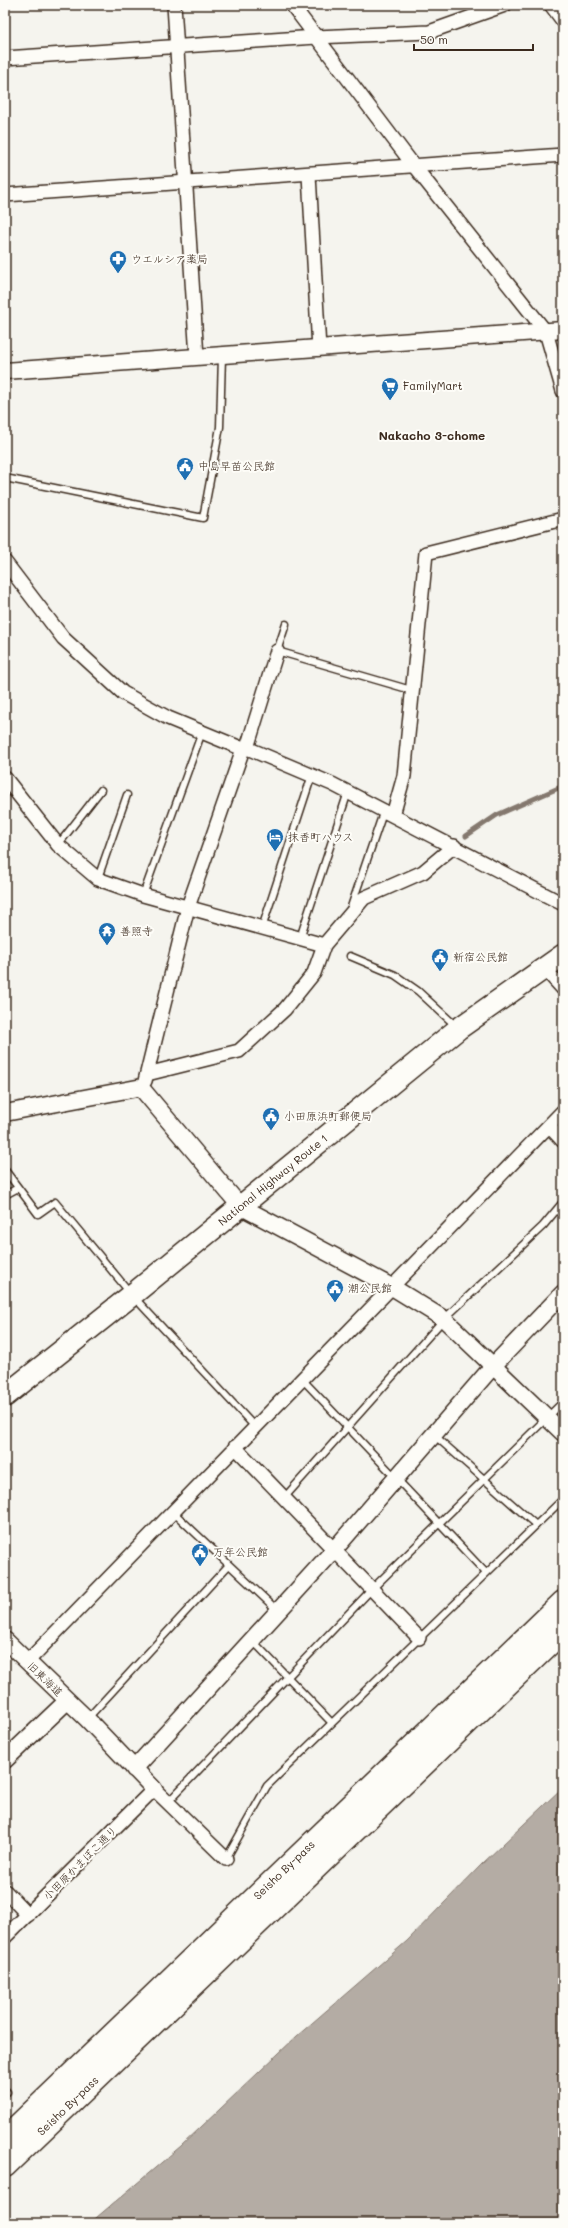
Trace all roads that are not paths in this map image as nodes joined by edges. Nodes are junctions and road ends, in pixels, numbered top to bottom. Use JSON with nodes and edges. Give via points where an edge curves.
{"nodes":[{"id":1,"x":174,"y":5,"type":"edge"},
{"id":2,"x":292,"y":5,"type":"edge"},
{"id":3,"x":505,"y":5,"type":"edge"},
{"id":4,"x":551,"y":5,"type":"edge"},
{"id":5,"x":563,"y":21,"type":"edge"},
{"id":6,"x":316,"y":37,"type":"junction"},
{"id":7,"x":176,"y":47,"type":"junction"},
{"id":8,"x":5,"y":58,"type":"edge"},
{"id":9,"x":563,"y":155,"type":"edge"},
{"id":10,"x":414,"y":166,"type":"junction"},
{"id":11,"x":309,"y":175,"type":"junction"},
{"id":12,"x":188,"y":183,"type":"junction"},
{"id":13,"x":5,"y":195,"type":"edge"},
{"id":14,"x":563,"y":330,"type":"edge"},
{"id":15,"x":546,"y":332,"type":"junction"},
{"id":16,"x":320,"y":348,"type":"junction"},
{"id":17,"x":222,"y":356,"type":"junction"},
{"id":18,"x":197,"y":357,"type":"junction"},
{"id":19,"x":5,"y":371,"type":"edge"},
{"id":20,"x":563,"y":391,"type":"edge"},
{"id":21,"x":5,"y":478,"type":"edge"},
{"id":22,"x":563,"y":519,"type":"edge"},
{"id":23,"x":5,"y":562,"type":"edge"},
{"id":24,"x":286,"y":624,"type":"dead end"},
{"id":25,"x":277,"y":651,"type":"junction"},
{"id":26,"x":412,"y":690,"type":"junction"},
{"id":27,"x":202,"y":732,"type":"junction"},
{"id":28,"x":245,"y":748,"type":"junction"},
{"id":29,"x":312,"y":776,"type":"junction"},
{"id":30,"x":5,"y":778,"type":"edge"},
{"id":31,"x":101,"y":790,"type":"dead end"},
{"id":32,"x":348,"y":792,"type":"junction"},
{"id":33,"x":127,"y":795,"type":"dead end"},
{"id":34,"x":388,"y":812,"type":"junction"},
{"id":35,"x":58,"y":845,"type":"junction"},
{"id":36,"x":454,"y":846,"type":"junction"},
{"id":37,"x":98,"y":879,"type":"junction"},
{"id":38,"x":143,"y":894,"type":"junction"},
{"id":39,"x":563,"y":904,"type":"edge"},
{"id":40,"x":188,"y":907,"type":"junction"},
{"id":41,"x":348,"y":918,"type":"junction"},
{"id":42,"x":262,"y":928,"type":"junction"},
{"id":43,"x":300,"y":938,"type":"junction"},
{"id":44,"x":324,"y":945,"type":"junction"},
{"id":45,"x":563,"y":955,"type":"edge"},
{"id":46,"x":350,"y":956,"type":"dead end"},
{"id":47,"x":544,"y":968,"type":"junction"},
{"id":48,"x":563,"y":989,"type":"edge"},
{"id":49,"x":458,"y":1029,"type":"junction"},
{"id":50,"x":147,"y":1074,"type":"junction"},
{"id":51,"x":142,"y":1089,"type":"junction"},
{"id":52,"x":563,"y":1111,"type":"edge"},
{"id":53,"x":5,"y":1113,"type":"edge"},
{"id":54,"x":549,"y":1126,"type":"junction"},
{"id":55,"x":563,"y":1141,"type":"edge"},
{"id":56,"x":5,"y":1170,"type":"edge"},
{"id":57,"x":18,"y":1188,"type":"junction"},
{"id":58,"x":5,"y":1195,"type":"edge"},
{"id":59,"x":563,"y":1202,"type":"edge"},
{"id":60,"x":240,"y":1206,"type":"junction"},
{"id":61,"x":392,"y":1287,"type":"junction"},
{"id":62,"x":563,"y":1293,"type":"edge"},
{"id":63,"x":132,"y":1295,"type":"junction"},
{"id":64,"x":444,"y":1319,"type":"junction"},
{"id":65,"x":494,"y":1366,"type":"junction"},
{"id":66,"x":302,"y":1379,"type":"junction"},
{"id":67,"x":5,"y":1396,"type":"edge"},
{"id":68,"x":563,"y":1402,"type":"edge"},
{"id":69,"x":547,"y":1417,"type":"junction"},
{"id":70,"x":255,"y":1427,"type":"junction"},
{"id":71,"x":348,"y":1427,"type":"junction"},
{"id":72,"x":563,"y":1433,"type":"edge"},
{"id":73,"x":433,"y":1434,"type":"junction"},
{"id":74,"x":235,"y":1447,"type":"junction"},
{"id":75,"x":395,"y":1477,"type":"junction"},
{"id":76,"x":483,"y":1478,"type":"junction"},
{"id":77,"x":284,"y":1498,"type":"junction"},
{"id":78,"x":563,"y":1499,"type":"edge"},
{"id":79,"x":172,"y":1511,"type":"junction"},
{"id":80,"x":439,"y":1523,"type":"junction"},
{"id":81,"x":536,"y":1525,"type":"junction"},
{"id":82,"x":334,"y":1550,"type":"junction"},
{"id":83,"x":228,"y":1566,"type":"junction"},
{"id":84,"x":486,"y":1573,"type":"junction"},
{"id":85,"x":372,"y":1589,"type":"junction"},
{"id":86,"x":563,"y":1602,"type":"edge"},
{"id":87,"x":278,"y":1611,"type":"junction"},
{"id":88,"x":563,"y":1631,"type":"edge"},
{"id":89,"x":419,"y":1638,"type":"junction"},
{"id":90,"x":5,"y":1640,"type":"edge"},
{"id":91,"x":252,"y":1640,"type":"junction"},
{"id":92,"x":27,"y":1662,"type":"junction"},
{"id":93,"x":289,"y":1678,"type":"junction"},
{"id":94,"x":67,"y":1701,"type":"junction"},
{"id":95,"x":87,"y":1719,"type":"junction"},
{"id":96,"x":331,"y":1722,"type":"junction"},
{"id":97,"x":5,"y":1760,"type":"edge"},
{"id":98,"x":134,"y":1768,"type":"junction"},
{"id":99,"x":154,"y":1789,"type":"junction"},
{"id":100,"x":168,"y":1802,"type":"junction"},
{"id":101,"x":226,"y":1859,"type":"joint"},
{"id":102,"x":5,"y":1891,"type":"edge"},
{"id":103,"x":28,"y":1915,"type":"junction"},
{"id":104,"x":5,"y":1937,"type":"edge"},
{"id":105,"x":5,"y":2138,"type":"edge"},
{"id":106,"x":5,"y":2166,"type":"edge"}],
"edges":[{"from":1,"to":7,"type":"street"},
{"from":2,"to":6,"type":"street"},
{"from":3,"to":6,"type":"street","via":[[429,32]]},
{"from":4,"to":5,"type":"street"},
{"from":6,"to":7,"type":"street"},
{"from":6,"to":10,"type":"street"},
{"from":7,"to":8,"type":"street"},
{"from":7,"to":12,"type":"street"},
{"from":9,"to":10,"type":"street"},
{"from":10,"to":11,"type":"street"},
{"from":10,"to":15,"type":"street"},
{"from":11,"to":12,"type":"street"},
{"from":11,"to":16,"type":"street"},
{"from":12,"to":13,"type":"street"},
{"from":12,"to":18,"type":"street"},
{"from":14,"to":15,"type":"street"},
{"from":15,"to":16,"type":"street"},
{"from":15,"to":20,"type":"street"},
{"from":16,"to":17,"type":"street"},
{"from":17,"to":18,"type":"street"},
{"from":17,"to":21,"type":"lane","via":[[220,427],[203,518]]},
{"from":18,"to":19,"type":"street"},
{"from":22,"to":26,"type":"street","via":[[426,553]]},
{"from":23,"to":27,"type":"street","via":[[63,638],[123,693],[168,718]]},
{"from":24,"to":25,"type":"lane"},
{"from":25,"to":26,"type":"lane"},
{"from":25,"to":28,"type":"street"},
{"from":26,"to":34,"type":"street","via":[[404,776]]},
{"from":27,"to":28,"type":"street"},
{"from":27,"to":38,"type":"lane"},
{"from":28,"to":29,"type":"street"},
{"from":28,"to":40,"type":"street"},
{"from":29,"to":32,"type":"street"},
{"from":29,"to":42,"type":"lane"},
{"from":30,"to":35,"type":"street"},
{"from":31,"to":35,"type":"lane"},
{"from":32,"to":34,"type":"street"},
{"from":32,"to":43,"type":"lane"},
{"from":33,"to":37,"type":"lane"},
{"from":34,"to":36,"type":"street"},
{"from":34,"to":41,"type":"lane"},
{"from":35,"to":37,"type":"street"},
{"from":36,"to":39,"type":"street"},
{"from":36,"to":41,"type":"street","via":[[422,872],[364,898]]},
{"from":37,"to":38,"type":"street"},
{"from":38,"to":40,"type":"street"},
{"from":40,"to":42,"type":"street"},
{"from":40,"to":50,"type":"street"},
{"from":41,"to":44,"type":"street"},
{"from":42,"to":43,"type":"street"},
{"from":43,"to":44,"type":"street"},
{"from":44,"to":50,"type":"street","via":[[314,973],[285,1009],[238,1051]]},
{"from":45,"to":47,"type":"highway","name":"National Highway Route 1"},
{"from":46,"to":49,"type":"lane","via":[[395,975],[418,991]]},
{"from":47,"to":48,"type":"street"},
{"from":47,"to":49,"type":"highway","name":"National Highway Route 1"},
{"from":49,"to":60,"type":"highway","name":"National Highway Route 1"},
{"from":50,"to":51,"type":"street"},
{"from":51,"to":53,"type":"street"},
{"from":51,"to":60,"type":"street"},
{"from":52,"to":54,"type":"street"},
{"from":54,"to":55,"type":"street"},
{"from":54,"to":61,"type":"street"},
{"from":56,"to":57,"type":"lane"},
{"from":57,"to":58,"type":"lane"},
{"from":57,"to":63,"type":"lane","via":[[38,1214],[55,1202]]},
{"from":59,"to":64,"type":"lane","via":[[543,1226]]},
{"from":60,"to":61,"type":"street"},
{"from":60,"to":63,"type":"highway","name":"National Highway Route 1"},
{"from":61,"to":64,"type":"street"},
{"from":61,"to":66,"type":"street"},
{"from":62,"to":65,"type":"street"},
{"from":63,"to":67,"type":"highway","name":"National Highway Route 1"},
{"from":63,"to":70,"type":"lane"},
{"from":64,"to":65,"type":"street"},
{"from":64,"to":71,"type":"lane"},
{"from":65,"to":69,"type":"street"},
{"from":65,"to":73,"type":"street"},
{"from":66,"to":70,"type":"street"},
{"from":66,"to":71,"type":"lane"},
{"from":68,"to":69,"type":"lane"},
{"from":69,"to":72,"type":"street"},
{"from":69,"to":76,"type":"lane"},
{"from":70,"to":74,"type":"street"},
{"from":71,"to":75,"type":"lane"},
{"from":71,"to":77,"type":"lane"},
{"from":73,"to":75,"type":"street"},
{"from":73,"to":76,"type":"lane"},
{"from":74,"to":77,"type":"street"},
{"from":74,"to":79,"type":"street"},
{"from":75,"to":80,"type":"lane"},
{"from":75,"to":82,"type":"street"},
{"from":76,"to":80,"type":"lane"},
{"from":76,"to":81,"type":"lane"},
{"from":77,"to":82,"type":"street"},
{"from":78,"to":81,"type":"lane"},
{"from":79,"to":83,"type":"lane"},
{"from":79,"to":92,"type":"street"},
{"from":80,"to":84,"type":"lane"},
{"from":80,"to":85,"type":"lane"},
{"from":81,"to":84,"type":"lane"},
{"from":82,"to":85,"type":"street"},
{"from":82,"to":87,"type":"street"},
{"from":83,"to":87,"type":"lane"},
{"from":83,"to":95,"type":"lane"},
{"from":84,"to":89,"type":"lane"},
{"from":85,"to":89,"type":"street"},
{"from":85,"to":93,"type":"lane"},
{"from":86,"to":105,"type":"highway","name":"Seisho By-pass"},
{"from":87,"to":91,"type":"street"},
{"from":88,"to":106,"type":"highway","name":"Seisho By-pass"},
{"from":89,"to":96,"type":"lane"},
{"from":90,"to":92,"type":"street","name":"旧東海道"},
{"from":91,"to":93,"type":"lane"},
{"from":91,"to":98,"type":"street"},
{"from":92,"to":94,"type":"street","name":"旧東海道"},
{"from":93,"to":96,"type":"lane"},
{"from":93,"to":100,"type":"lane"},
{"from":94,"to":95,"type":"street","name":"旧東海道"},
{"from":94,"to":97,"type":"street"},
{"from":95,"to":98,"type":"street","name":"旧東海道"},
{"from":96,"to":101,"type":"lane","via":[[267,1786]]},
{"from":98,"to":99,"type":"street","name":"旧東海道"},
{"from":99,"to":100,"type":"street"},
{"from":99,"to":103,"type":"street","name":"小田原かまぼこ通り"},
{"from":100,"to":101,"type":"street"},
{"from":102,"to":103,"type":"street"},
{"from":103,"to":104,"type":"street","name":"小田原かまぼこ通り"}]}
